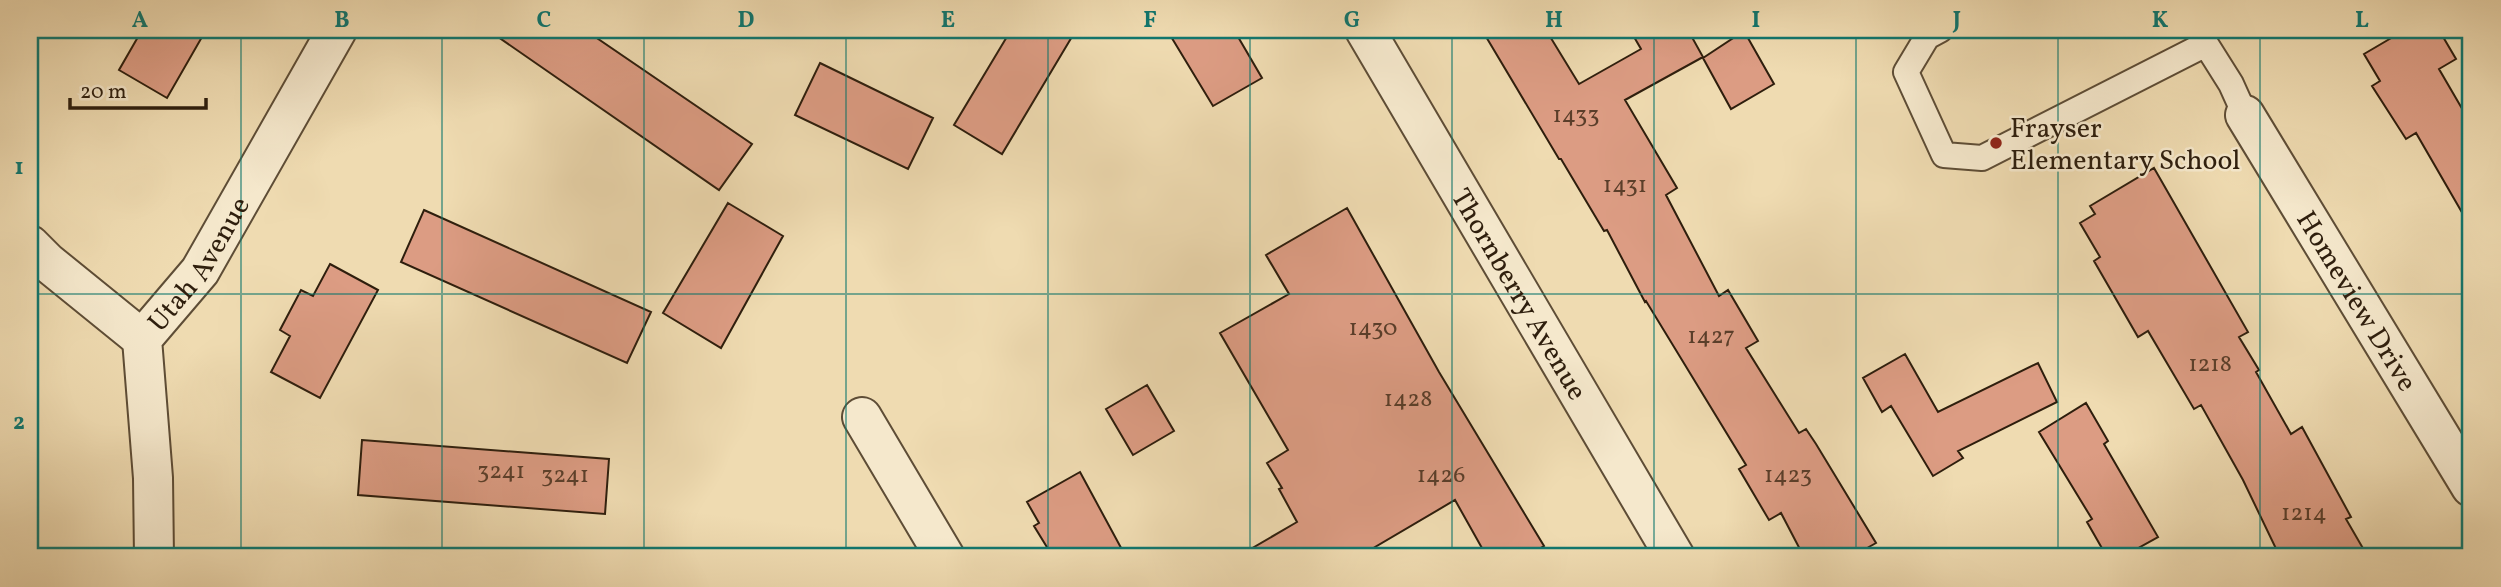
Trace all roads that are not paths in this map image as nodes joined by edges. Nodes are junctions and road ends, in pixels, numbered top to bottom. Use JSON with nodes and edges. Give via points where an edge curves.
{"nodes":[{"id":1,"x":337,"y":30,"type":"edge"},
{"id":2,"x":1365,"y":30,"type":"edge"},
{"id":3,"x":1940,"y":30,"type":"edge"},
{"id":4,"x":2202,"y":37,"type":"edge"},
{"id":5,"x":2245,"y":115,"type":"joint"},
{"id":6,"x":30,"y":245,"type":"edge"},
{"id":7,"x":142,"y":339,"type":"junction"},
{"id":8,"x":862,"y":417,"type":"dead end"},
{"id":9,"x":2471,"y":488,"type":"edge"},
{"id":10,"x":154,"y":557,"type":"edge"},
{"id":11,"x":944,"y":557,"type":"edge"},
{"id":12,"x":1675,"y":557,"type":"edge"}],
"edges":[{"from":1,"to":7,"type":"street","name":"Utah Avenue","via":[[200,271]]},
{"from":2,"to":12,"type":"street","name":"Thornberry Avenue"},
{"from":3,"to":4,"type":"lane","via":[[1927,37],[1906,72],[1944,155],[1982,158]]},
{"from":4,"to":5,"type":"lane"},
{"from":5,"to":9,"type":"street","name":"Homeview Drive"},
{"from":6,"to":7,"type":"street"},
{"from":7,"to":10,"type":"street","name":"Utah Avenue"},
{"from":8,"to":11,"type":"street"}]}
